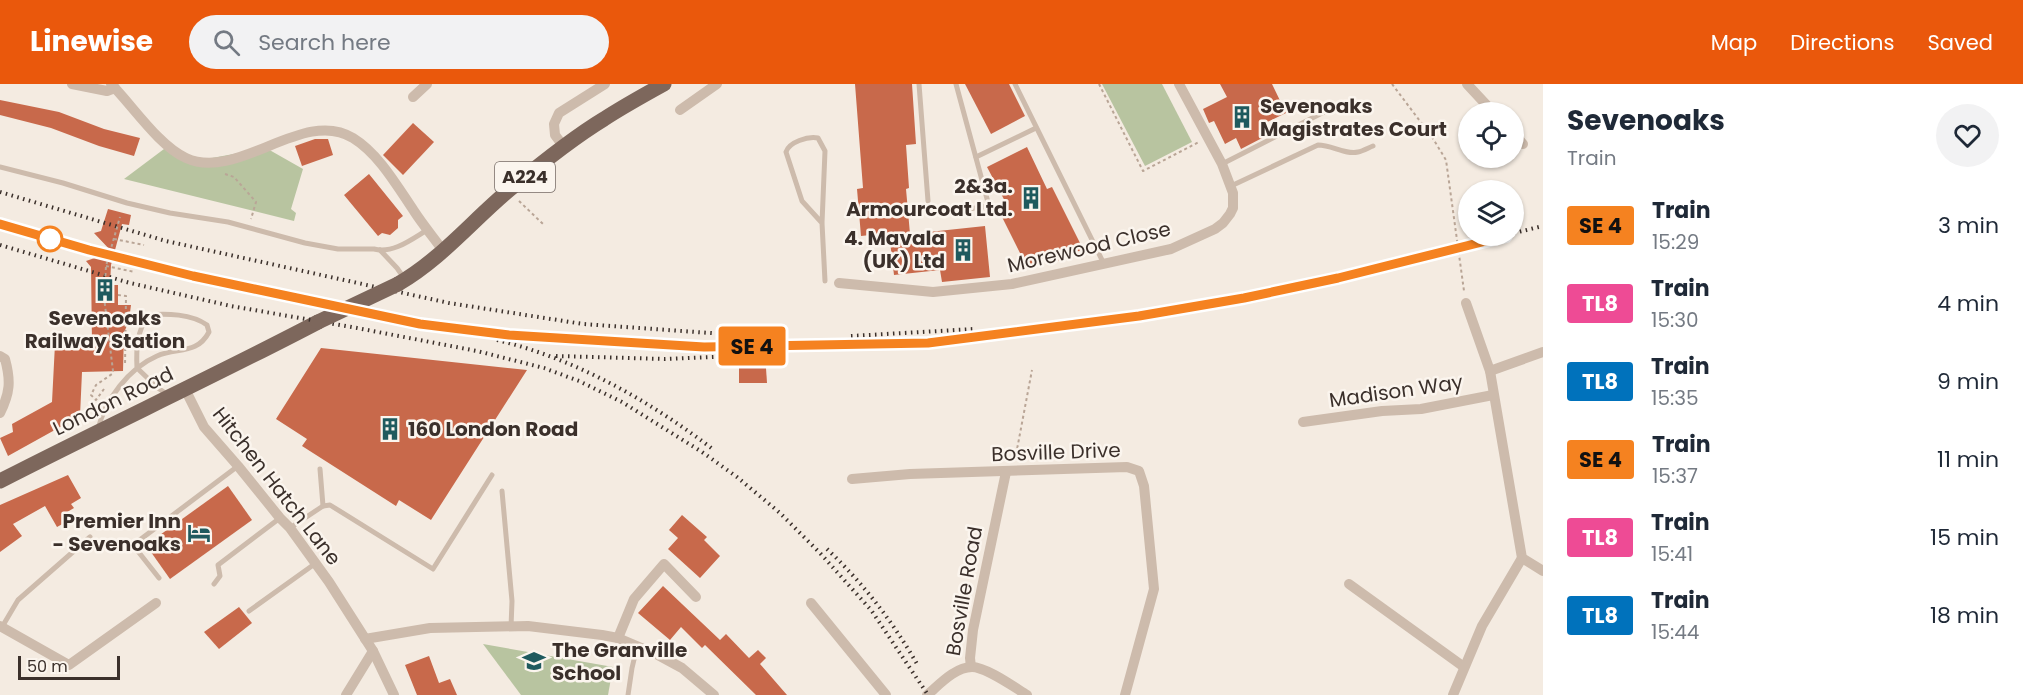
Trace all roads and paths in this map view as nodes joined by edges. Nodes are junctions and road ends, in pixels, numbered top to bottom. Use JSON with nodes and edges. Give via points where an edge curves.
{"nodes":[{"id":1,"x":72,"y":84,"type":"edge"},
{"id":2,"x":427,"y":84,"type":"edge"},
{"id":3,"x":605,"y":84,"type":"edge"},
{"id":4,"x":664,"y":84,"type":"edge"},
{"id":5,"x":717,"y":84,"type":"edge"},
{"id":6,"x":919,"y":84,"type":"edge"},
{"id":7,"x":956,"y":84,"type":"edge"},
{"id":8,"x":1015,"y":84,"type":"edge"},
{"id":9,"x":1099,"y":84,"type":"edge"},
{"id":10,"x":1179,"y":84,"type":"edge"},
{"id":11,"x":1392,"y":84,"type":"edge"},
{"id":12,"x":1467,"y":84,"type":"edge"},
{"id":13,"x":113,"y":86,"type":"edge"},
{"id":14,"x":412,"y":98,"type":"dead end"},
{"id":15,"x":1484,"y":102,"type":"edge"},
{"id":16,"x":680,"y":110,"type":"dead end"},
{"id":17,"x":1326,"y":111,"type":"dead end"},
{"id":18,"x":1036,"y":128,"type":"junction"},
{"id":19,"x":1207,"y":138,"type":"junction"},
{"id":20,"x":1373,"y":146,"type":"dead end"},
{"id":21,"x":564,"y":147,"type":"junction"},
{"id":22,"x":976,"y":157,"type":"junction"},
{"id":23,"x":1222,"y":164,"type":"junction"},
{"id":24,"x":0,"y":167,"type":"edge"},
{"id":25,"x":234,"y":177,"type":"dead end"},
{"id":26,"x":1231,"y":186,"type":"junction"},
{"id":27,"x":508,"y":191,"type":"junction"},
{"id":28,"x":928,"y":201,"type":"dead end"},
{"id":29,"x":961,"y":210,"type":"dead end"},
{"id":30,"x":254,"y":211,"type":"dead end"},
{"id":31,"x":120,"y":217,"type":"dead end"},
{"id":32,"x":822,"y":223,"type":"junction"},
{"id":33,"x":543,"y":224,"type":"dead end"},
{"id":34,"x":427,"y":230,"type":"junction"},
{"id":35,"x":114,"y":239,"type":"junction"},
{"id":36,"x":144,"y":245,"type":"dead end"},
{"id":37,"x":380,"y":250,"type":"junction"},
{"id":38,"x":444,"y":252,"type":"junction"},
{"id":39,"x":1104,"y":264,"type":"junction"},
{"id":40,"x":106,"y":266,"type":"junction"},
{"id":41,"x":135,"y":272,"type":"dead end"},
{"id":42,"x":825,"y":281,"type":"dead end"},
{"id":43,"x":401,"y":282,"type":"junction"},
{"id":44,"x":838,"y":283,"type":"dead end"},
{"id":45,"x":118,"y":295,"type":"dead end"},
{"id":46,"x":1466,"y":303,"type":"joint"},
{"id":47,"x":1543,"y":352,"type":"edge"},
{"id":48,"x":0,"y":356,"type":"edge"},
{"id":49,"x":137,"y":368,"type":"junction"},
{"id":50,"x":125,"y":370,"type":"dead end"},
{"id":51,"x":1032,"y":370,"type":"dead end"},
{"id":52,"x":1490,"y":371,"type":"junction"},
{"id":53,"x":109,"y":384,"type":"dead end"},
{"id":54,"x":185,"y":389,"type":"junction"},
{"id":55,"x":1493,"y":395,"type":"junction"},
{"id":56,"x":169,"y":396,"type":"junction"},
{"id":57,"x":0,"y":413,"type":"edge"},
{"id":58,"x":1303,"y":422,"type":"dead end"},
{"id":59,"x":97,"y":431,"type":"junction"},
{"id":60,"x":238,"y":466,"type":"junction"},
{"id":61,"x":320,"y":469,"type":"dead end"},
{"id":62,"x":1009,"y":472,"type":"junction"},
{"id":63,"x":492,"y":475,"type":"dead end"},
{"id":64,"x":852,"y":478,"type":"dead end"},
{"id":65,"x":0,"y":482,"type":"edge"},
{"id":66,"x":502,"y":491,"type":"dead end"},
{"id":67,"x":323,"y":506,"type":"junction"},
{"id":68,"x":280,"y":518,"type":"junction"},
{"id":69,"x":290,"y":528,"type":"junction"},
{"id":70,"x":90,"y":537,"type":"dead end"},
{"id":71,"x":1522,"y":558,"type":"junction"},
{"id":72,"x":316,"y":563,"type":"junction"},
{"id":73,"x":1543,"y":571,"type":"edge"},
{"id":74,"x":159,"y":578,"type":"dead end"},
{"id":75,"x":214,"y":584,"type":"dead end"},
{"id":76,"x":1349,"y":585,"type":"dead end"},
{"id":77,"x":696,"y":597,"type":"dead end"},
{"id":78,"x":156,"y":603,"type":"dead end"},
{"id":79,"x":812,"y":603,"type":"dead end"},
{"id":80,"x":249,"y":611,"type":"dead end"},
{"id":81,"x":1,"y":626,"type":"edge"},
{"id":82,"x":511,"y":627,"type":"junction"},
{"id":83,"x":618,"y":638,"type":"junction"},
{"id":84,"x":365,"y":639,"type":"junction"},
{"id":85,"x":637,"y":646,"type":"junction"},
{"id":86,"x":373,"y":651,"type":"junction"},
{"id":87,"x":971,"y":667,"type":"junction"},
{"id":88,"x":1464,"y":667,"type":"junction"},
{"id":89,"x":346,"y":695,"type":"edge"},
{"id":90,"x":393,"y":695,"type":"edge"},
{"id":91,"x":628,"y":695,"type":"edge"},
{"id":92,"x":714,"y":695,"type":"edge"},
{"id":93,"x":886,"y":695,"type":"edge"},
{"id":94,"x":927,"y":695,"type":"edge"},
{"id":95,"x":1028,"y":695,"type":"edge"},
{"id":96,"x":1125,"y":695,"type":"edge"},
{"id":97,"x":1453,"y":695,"type":"edge"}],
"edges":[{"from":1,"to":13,"type":"street","via":[[107,91]]},
{"from":2,"to":14,"type":"street"},
{"from":3,"to":21,"type":"street","via":[[559,113],[555,135]]},
{"from":4,"to":21,"type":"main road","name":"London Road","number":"A224"},
{"from":5,"to":16,"type":"street"},
{"from":6,"to":28,"type":"lane"},
{"from":7,"to":22,"type":"lane"},
{"from":8,"to":18,"type":"lane"},
{"from":9,"to":19,"type":"path","via":[[1143,171]]},
{"from":10,"to":19,"type":"street","name":"Morewood Close"},
{"from":11,"to":46,"type":"path","via":[[1446,160]]},
{"from":12,"to":15,"type":"street"},
{"from":13,"to":34,"type":"street","via":[[172,149],[191,160],[224,161],[309,131],[342,132],[368,149]]},
{"from":17,"to":23,"type":"lane"},
{"from":18,"to":22,"type":"lane"},
{"from":18,"to":39,"type":"lane"},
{"from":19,"to":23,"type":"street","name":"Morewood Close"},
{"from":20,"to":26,"type":"lane","via":[[1357,152],[1318,145]]},
{"from":21,"to":27,"type":"main road","name":"London Road","number":"A224"},
{"from":22,"to":29,"type":"lane","via":[[989,206]]},
{"from":23,"to":26,"type":"street","name":"Morewood Close"},
{"from":24,"to":37,"type":"lane","via":[[127,203],[228,222],[305,243]]},
{"from":25,"to":30,"type":"path","via":[[256,202]]},
{"from":26,"to":39,"type":"street","name":"Morewood Close","via":[[1233,207],[1215,229],[1171,249]]},
{"from":27,"to":33,"type":"path"},
{"from":27,"to":38,"type":"main road","name":"London Road","number":"A224"},
{"from":31,"to":35,"type":"path","bridge":true},
{"from":32,"to":32,"type":"lane","via":[[802,201],[786,152],[790,145],[813,136],[825,151]]},
{"from":32,"to":42,"type":"lane"},
{"from":34,"to":37,"type":"lane","via":[[398,247]]},
{"from":34,"to":38,"type":"street"},
{"from":35,"to":36,"type":"path"},
{"from":35,"to":40,"type":"path","bridge":true},
{"from":37,"to":43,"type":"lane","via":[[398,268]]},
{"from":38,"to":43,"type":"main road","name":"London Road","number":"A224"},
{"from":39,"to":44,"type":"street","name":"Morewood Close","via":[[1012,284],[962,290],[933,292]]},
{"from":40,"to":41,"type":"path"},
{"from":40,"to":53,"type":"path","bridge":true,"via":[[104,297],[113,371],[96,385],[91,395],[96,400]]},
{"from":43,"to":54,"type":"main road","name":"London Road","number":"A224","bridge":true},
{"from":45,"to":50,"type":"path","via":[[126,296]]},
{"from":46,"to":52,"type":"street"},
{"from":47,"to":52,"type":"street"},
{"from":48,"to":57,"type":"street","via":[[5,359],[10,378]]},
{"from":49,"to":49,"type":"lane","via":[[140,327],[148,315],[163,313],[207,325],[209,332],[204,342],[156,356]]},
{"from":49,"to":56,"type":"lane"},
{"from":49,"to":59,"type":"lane","via":[[101,415]]},
{"from":51,"to":62,"type":"path"},
{"from":52,"to":55,"type":"street"},
{"from":54,"to":56,"type":"main road","name":"London Road","number":"A224"},
{"from":54,"to":60,"type":"street","name":"Hitchen Hatch Lane","via":[[204,427]]},
{"from":55,"to":58,"type":"street","name":"Madison Way","via":[[1421,409]]},
{"from":55,"to":71,"type":"street"},
{"from":56,"to":59,"type":"main road","name":"London Road","number":"A224"},
{"from":59,"to":65,"type":"main road","name":"London Road","number":"A224"},
{"from":60,"to":68,"type":"street","name":"Hitchen Hatch Lane"},
{"from":60,"to":74,"type":"lane","via":[[133,545]]},
{"from":61,"to":67,"type":"lane"},
{"from":62,"to":64,"type":"street","name":"Bosville Drive"},
{"from":62,"to":87,"type":"street","name":"Bosville Road","via":[[973,630]]},
{"from":62,"to":96,"type":"street","name":"Bosville Drive","via":[[1127,467],[1139,471],[1154,589]]},
{"from":63,"to":67,"type":"lane","via":[[433,569],[338,509]]},
{"from":66,"to":82,"type":"lane"},
{"from":67,"to":69,"type":"lane"},
{"from":68,"to":69,"type":"street","name":"Hitchen Hatch Lane"},
{"from":68,"to":75,"type":"lane","via":[[218,565],[220,576]]},
{"from":69,"to":72,"type":"street","name":"Hitchen Hatch Lane"},
{"from":70,"to":81,"type":"lane","via":[[18,600]]},
{"from":71,"to":73,"type":"street"},
{"from":71,"to":88,"type":"street","via":[[1482,626]]},
{"from":72,"to":80,"type":"lane"},
{"from":72,"to":84,"type":"street","name":"Hitchen Hatch Lane"},
{"from":76,"to":88,"type":"street"},
{"from":77,"to":83,"type":"street","via":[[664,564],[634,599]]},
{"from":78,"to":81,"type":"street","via":[[69,665]]},
{"from":79,"to":93,"type":"street"},
{"from":82,"to":83,"type":"street"},
{"from":82,"to":84,"type":"street","via":[[430,628]]},
{"from":83,"to":85,"type":"street"},
{"from":84,"to":86,"type":"street","name":"Hitchen Hatch Lane"},
{"from":85,"to":91,"type":"lane"},
{"from":85,"to":92,"type":"street","via":[[682,668]]},
{"from":86,"to":89,"type":"street"},
{"from":86,"to":90,"type":"street","name":"Hitchen Hatch Lane"},
{"from":87,"to":94,"type":"street","name":"Bosville Road","via":[[957,671]]},
{"from":87,"to":95,"type":"street"},
{"from":88,"to":97,"type":"street"}]}
